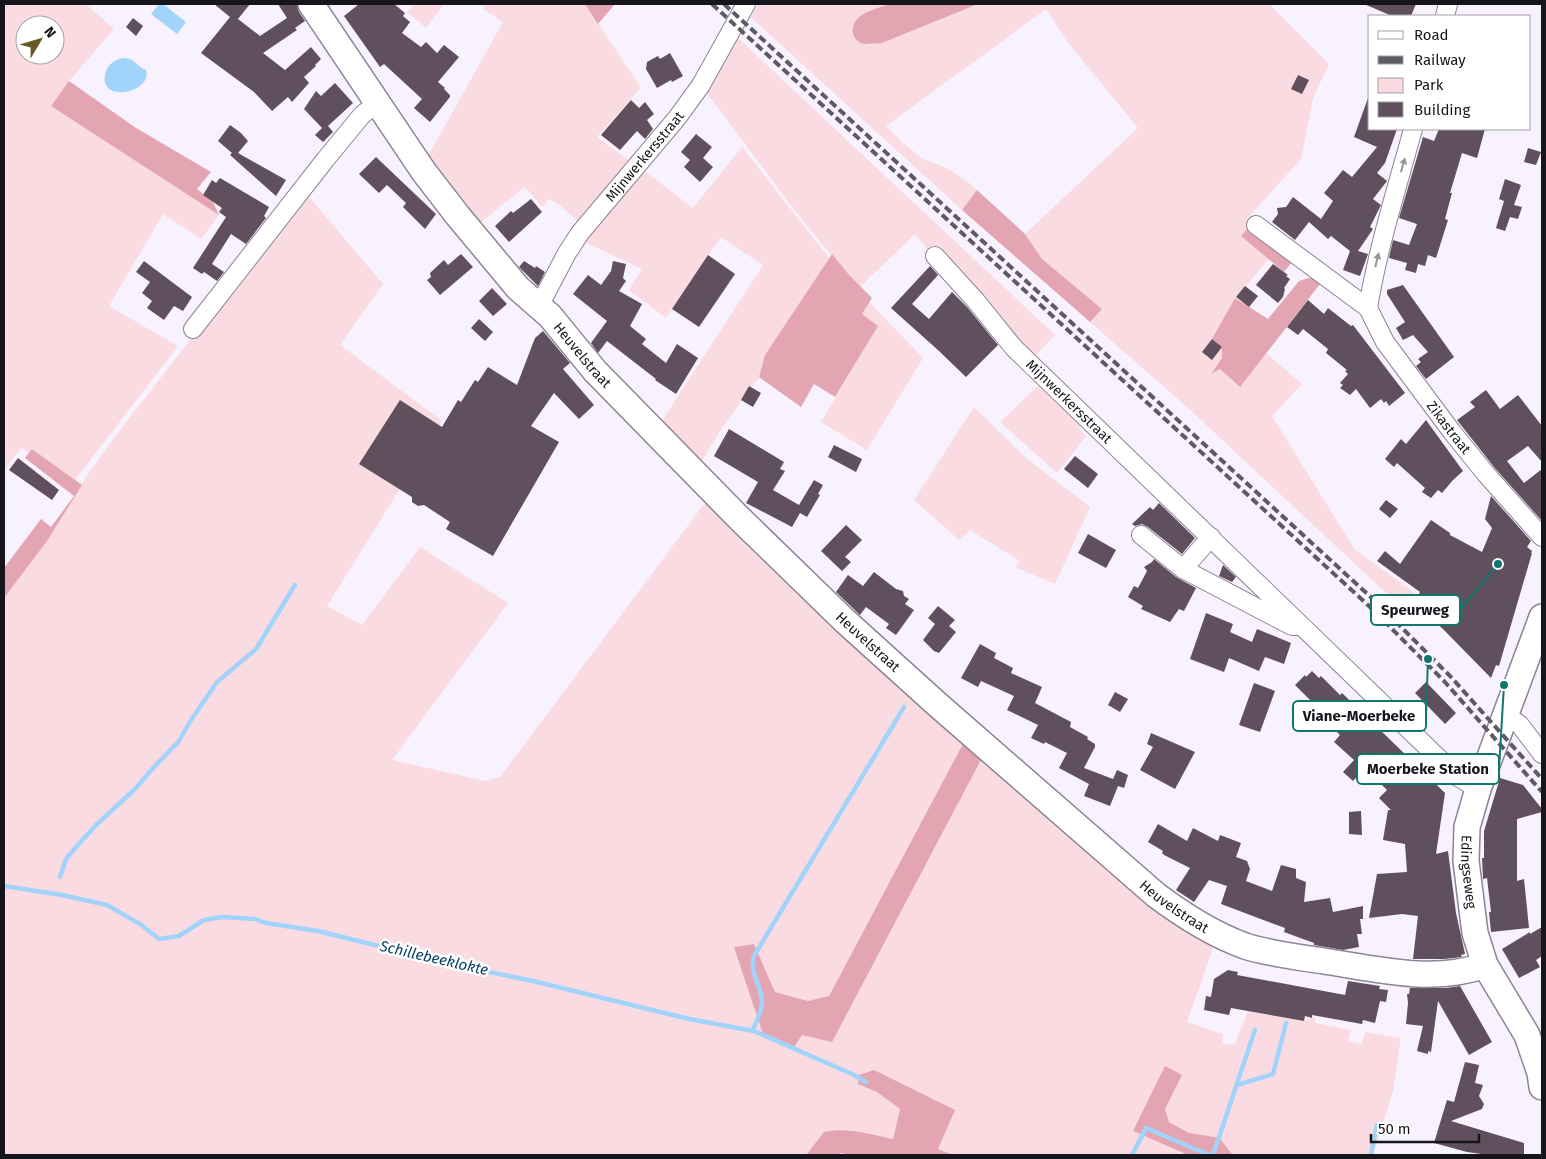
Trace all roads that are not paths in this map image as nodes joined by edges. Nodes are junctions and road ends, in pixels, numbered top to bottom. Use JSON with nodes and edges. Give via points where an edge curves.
{"nodes":[{"id":1,"x":310,"y":4,"type":"edge"},
{"id":2,"x":746,"y":4,"type":"edge"},
{"id":3,"x":376,"y":103,"type":"junction"},
{"id":4,"x":1413,"y":130,"type":"edge"},
{"id":5,"x":1256,"y":225,"type":"dead end"},
{"id":6,"x":936,"y":256,"type":"dead end"},
{"id":7,"x":539,"y":306,"type":"junction"},
{"id":8,"x":1368,"y":308,"type":"junction"},
{"id":9,"x":193,"y":329,"type":"dead end"},
{"id":10,"x":1142,"y":535,"type":"dead end"},
{"id":11,"x":1542,"y":536,"type":"edge"},
{"id":12,"x":1211,"y":537,"type":"junction"},
{"id":13,"x":1183,"y":569,"type":"junction"},
{"id":14,"x":1541,"y":623,"type":"edge"},
{"id":15,"x":1303,"y":626,"type":"junction"},
{"id":16,"x":1506,"y":715,"type":"junction"},
{"id":17,"x":1542,"y":754,"type":"edge"},
{"id":18,"x":1478,"y":789,"type":"junction"},
{"id":19,"x":1485,"y":965,"type":"junction"},
{"id":20,"x":1534,"y":1033,"type":"edge"},
{"id":21,"x":1542,"y":1087,"type":"edge"}],
"edges":[{"from":1,"to":3,"type":"street","name":"Heuvelstraat"},
{"from":2,"to":7,"type":"street","name":"Mijnwerkersstraat","via":[[701,85],[580,233]]},
{"from":3,"to":7,"type":"street","name":"Heuvelstraat","via":[[463,223],[518,288]]},
{"from":3,"to":9,"type":"street","via":[[362,114],[307,181]]},
{"from":8,"to":4,"type":"street","one_way":true,"via":[[1374,272]]},
{"from":5,"to":8,"type":"street","name":"Zikastraat"},
{"from":6,"to":12,"type":"street","name":"Mijnwerkersstraat","via":[[1014,348]]},
{"from":7,"to":19,"type":"street","name":"Heuvelstraat","via":[[624,402],[845,621],[1156,895],[1184,916],[1213,933],[1246,946],[1280,954],[1408,974],[1441,973]]},
{"from":8,"to":11,"type":"street","name":"Zikastraat","via":[[1385,342],[1452,432]]},
{"from":10,"to":13,"type":"street","name":"Mijnwerkersstraat"},
{"from":12,"to":13,"type":"street"},
{"from":12,"to":15,"type":"street","name":"Mijnwerkersstraat"},
{"from":13,"to":15,"type":"street","name":"Mijnwerkersstraat","via":[[1292,626]]},
{"from":14,"to":16,"type":"street","name":"Edingseweg"},
{"from":15,"to":18,"type":"street","name":"Mijnwerkersstraat","via":[[1458,777]]},
{"from":16,"to":17,"type":"street","via":[[1520,725]]},
{"from":16,"to":18,"type":"street","name":"Edingseweg"},
{"from":18,"to":19,"type":"street","name":"Edingseweg","via":[[1468,827],[1466,861],[1475,933]]},
{"from":19,"to":20,"type":"street","name":"Edingseweg"},
{"from":20,"to":21,"type":"street","name":"Edingseweg"}]}
